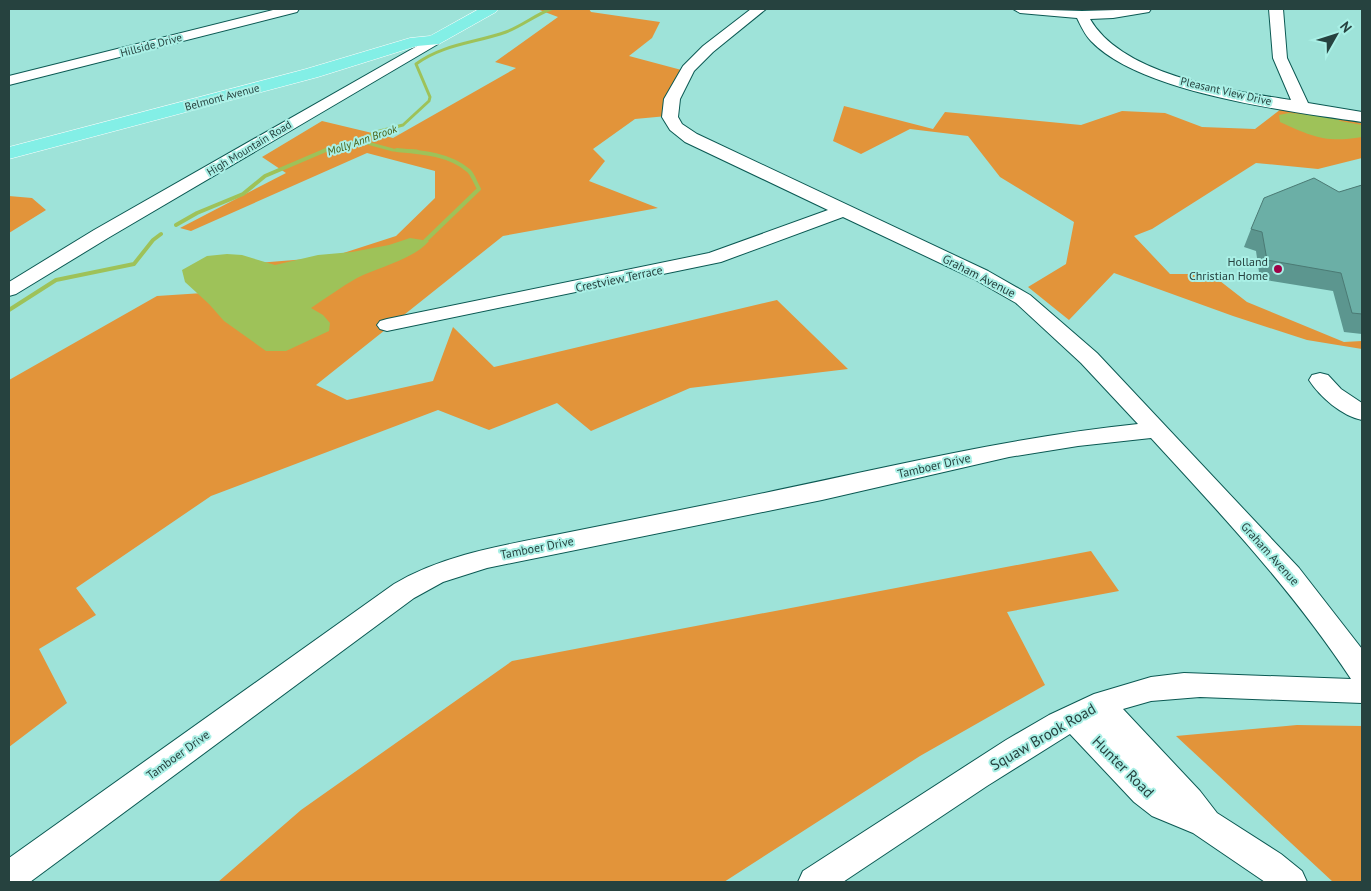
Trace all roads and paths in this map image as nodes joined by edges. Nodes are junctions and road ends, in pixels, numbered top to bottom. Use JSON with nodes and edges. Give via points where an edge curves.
{"nodes":[{"id":1,"x":292,"y":9,"type":"edge"},
{"id":2,"x":490,"y":9,"type":"edge"},
{"id":3,"x":758,"y":9,"type":"edge"},
{"id":4,"x":1020,"y":9,"type":"edge"},
{"id":5,"x":1144,"y":9,"type":"edge"},
{"id":6,"x":1276,"y":9,"type":"edge"},
{"id":7,"x":1042,"y":10,"type":"edge"},
{"id":8,"x":1082,"y":16,"type":"junction"},
{"id":9,"x":433,"y":41,"type":"junction"},
{"id":10,"x":9,"y":81,"type":"edge"},
{"id":11,"x":1302,"y":107,"type":"junction"},
{"id":12,"x":1362,"y":117,"type":"edge"},
{"id":13,"x":9,"y":152,"type":"edge"},
{"id":14,"x":845,"y":210,"type":"junction"},
{"id":15,"x":9,"y":290,"type":"edge"},
{"id":16,"x":387,"y":325,"type":"dead end"},
{"id":17,"x":1320,"y":380,"type":"dead end"},
{"id":18,"x":1362,"y":413,"type":"edge"},
{"id":19,"x":1155,"y":430,"type":"junction"},
{"id":20,"x":1362,"y":672,"type":"edge"},
{"id":21,"x":1362,"y":691,"type":"edge"},
{"id":22,"x":1087,"y":711,"type":"junction"},
{"id":23,"x":9,"y":878,"type":"edge"},
{"id":24,"x":815,"y":882,"type":"edge"},
{"id":25,"x":1290,"y":882,"type":"edge"}],
"edges":[{"from":1,"to":10,"type":"street","name":"Hillside Drive"},
{"from":2,"to":9,"type":"main road","name":"High Mountain Road"},
{"from":3,"to":14,"type":"street","name":"Graham Avenue","via":[[708,48],[688,69],[672,99],[670,117],[676,127],[691,138]]},
{"from":4,"to":7,"type":"street"},
{"from":5,"to":8,"type":"street"},
{"from":6,"to":11,"type":"street","via":[[1280,58]]},
{"from":7,"to":8,"type":"street"},
{"from":8,"to":11,"type":"street","name":"Pleasant View Drive","via":[[1099,41],[1144,68],[1212,90]]},
{"from":9,"to":13,"type":"main road","name":"Belmont Avenue","via":[[416,41],[312,73]]},
{"from":9,"to":15,"type":"street","name":"High Mountain Road"},
{"from":11,"to":12,"type":"street","name":"Pleasant View Drive"},
{"from":14,"to":16,"type":"street","name":"Crestview Terrace","via":[[714,258]]},
{"from":14,"to":19,"type":"street","name":"Graham Avenue","via":[[1017,295],[1089,358]]},
{"from":17,"to":18,"type":"street","via":[[1333,394]]},
{"from":19,"to":20,"type":"street","name":"Graham Avenue","via":[[1290,574]]},
{"from":19,"to":23,"type":"street","name":"Tamboer Drive","via":[[1009,449],[822,491],[487,558],[440,572],[404,591]]},
{"from":21,"to":22,"type":"street","name":"Squaw Brook Road","via":[[1214,684],[1177,686],[1131,694]]},
{"from":22,"to":24,"type":"street","name":"Squaw Brook Road","via":[[1009,755]]},
{"from":22,"to":25,"type":"street","name":"Hunter Road","via":[[1145,792],[1163,806],[1205,823]]}]}
